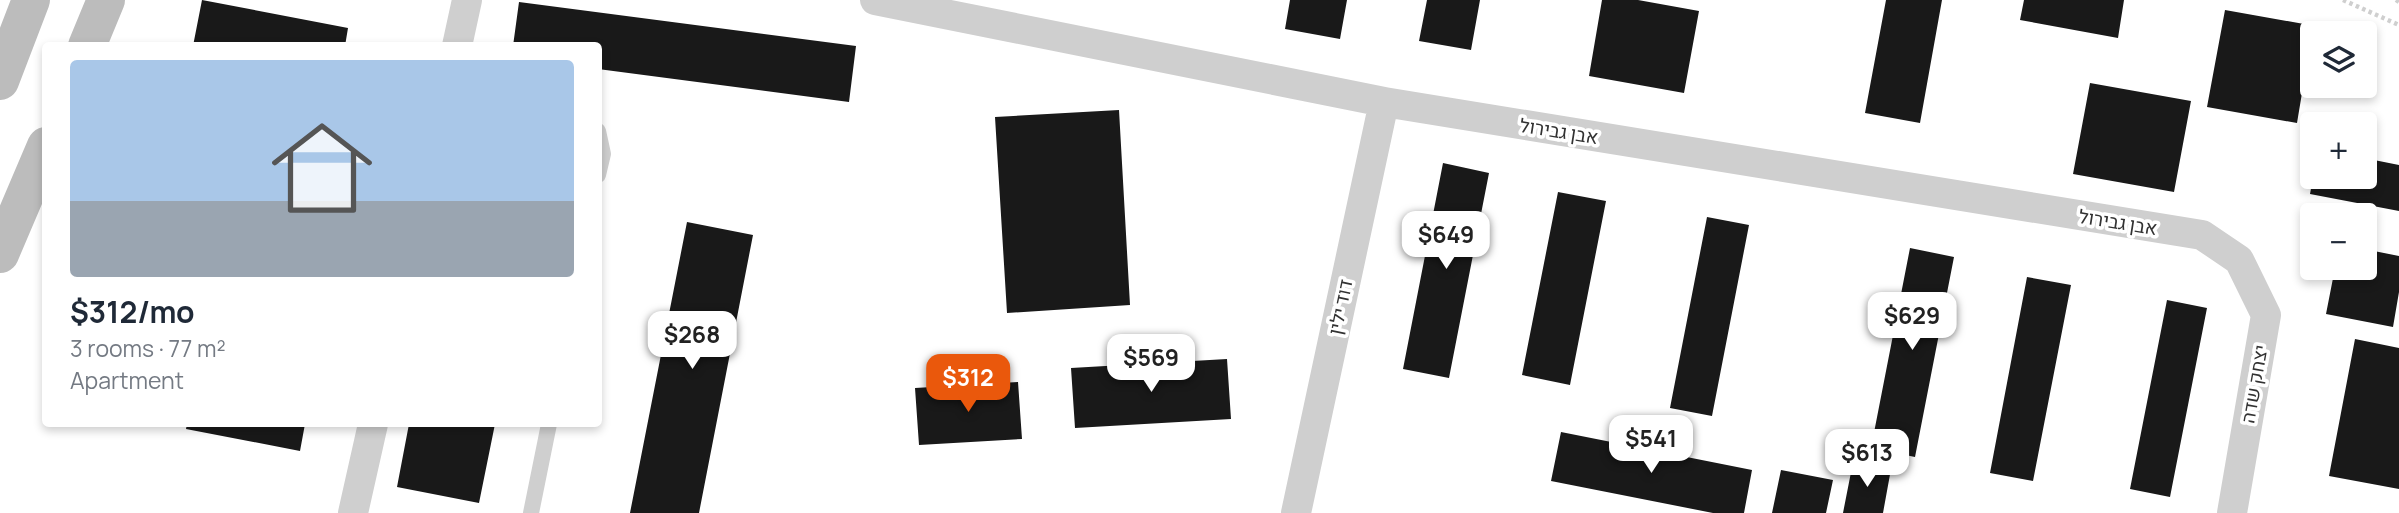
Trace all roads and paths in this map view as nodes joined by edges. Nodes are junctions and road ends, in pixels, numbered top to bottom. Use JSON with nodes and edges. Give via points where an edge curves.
{"nodes":[{"id":1,"x":31,"y":0,"type":"edge"},
{"id":2,"x":106,"y":0,"type":"edge"},
{"id":3,"x":467,"y":0,"type":"edge"},
{"id":4,"x":875,"y":0,"type":"edge"},
{"id":5,"x":2343,"y":0,"type":"edge"},
{"id":6,"x":2399,"y":25,"type":"edge"},
{"id":7,"x":89,"y":42,"type":"edge"},
{"id":8,"x":458,"y":42,"type":"edge"},
{"id":9,"x":0,"y":81,"type":"edge"},
{"id":10,"x":1384,"y":102,"type":"junction"},
{"id":11,"x":42,"y":155,"type":"edge"},
{"id":12,"x":0,"y":254,"type":"edge"},
{"id":13,"x":2239,"y":260,"type":"joint"},
{"id":14,"x":372,"y":427,"type":"edge"},
{"id":15,"x":548,"y":427,"type":"edge"},
{"id":16,"x":353,"y":513,"type":"edge"},
{"id":17,"x":531,"y":513,"type":"edge"},
{"id":18,"x":1296,"y":513,"type":"edge"},
{"id":19,"x":2232,"y":513,"type":"edge"}],
"edges":[{"from":1,"to":9,"type":"street"},
{"from":2,"to":7,"type":"street"},
{"from":3,"to":8,"type":"street"},
{"from":4,"to":10,"type":"street","name":"אבן גבירול"},
{"from":5,"to":6,"type":"path"},
{"from":10,"to":13,"type":"street","name":"אבן גבירול","via":[[2202,236]]},
{"from":10,"to":18,"type":"street","name":"דוד ילין"},
{"from":11,"to":12,"type":"street"},
{"from":13,"to":19,"type":"street","name":"יצחק שדה","via":[[2266,315]]},
{"from":14,"to":16,"type":"street"},
{"from":15,"to":17,"type":"lane"}]}
